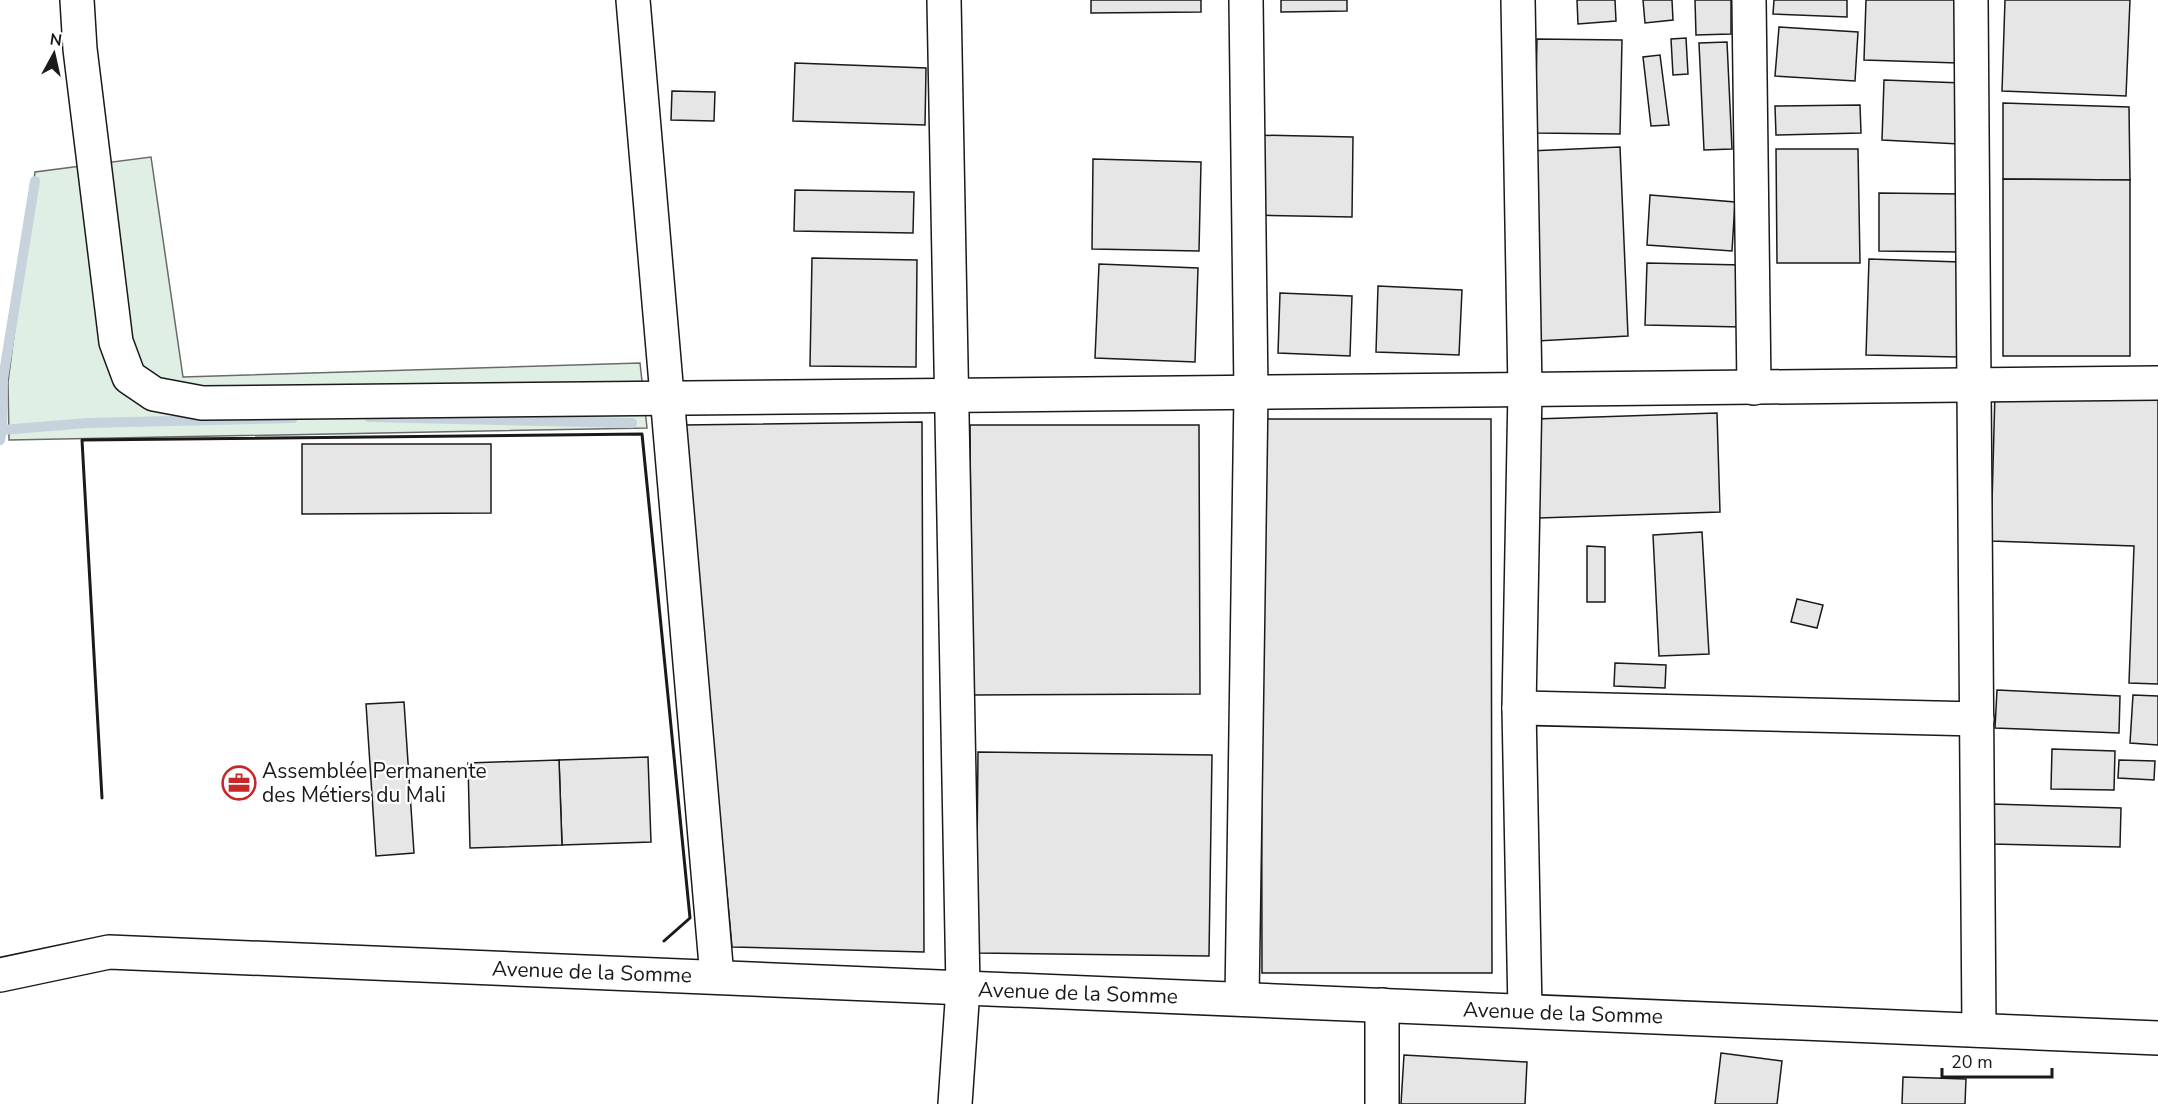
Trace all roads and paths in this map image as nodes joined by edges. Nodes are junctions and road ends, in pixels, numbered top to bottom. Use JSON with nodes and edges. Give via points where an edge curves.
{"nodes":[{"id":1,"x":77,"y":0,"type":"edge"},
{"id":2,"x":633,"y":0,"type":"edge"},
{"id":3,"x":944,"y":0,"type":"edge"},
{"id":4,"x":1246,"y":0,"type":"edge"},
{"id":5,"x":1518,"y":0,"type":"edge"},
{"id":6,"x":1749,"y":0,"type":"edge"},
{"id":7,"x":1971,"y":0,"type":"edge"},
{"id":8,"x":2158,"y":383,"type":"edge"},
{"id":9,"x":1974,"y":385,"type":"junction"},
{"id":10,"x":1754,"y":387,"type":"junction"},
{"id":11,"x":1525,"y":390,"type":"junction"},
{"id":12,"x":1251,"y":392,"type":"junction"},
{"id":13,"x":952,"y":395,"type":"junction"},
{"id":14,"x":667,"y":398,"type":"junction"},
{"id":15,"x":1519,"y":708,"type":"junction"},
{"id":16,"x":1977,"y":719,"type":"junction"},
{"id":17,"x":0,"y":975,"type":"edge"},
{"id":18,"x":717,"y":977,"type":"junction"},
{"id":19,"x":963,"y":988,"type":"junction"},
{"id":20,"x":1242,"y":999,"type":"junction"},
{"id":21,"x":1382,"y":1005,"type":"junction"},
{"id":22,"x":1525,"y":1011,"type":"junction"},
{"id":23,"x":1979,"y":1030,"type":"junction"},
{"id":24,"x":2158,"y":1038,"type":"edge"},
{"id":25,"x":955,"y":1104,"type":"edge"},
{"id":26,"x":1382,"y":1104,"type":"edge"}],
"edges":[{"from":1,"to":14,"type":"street","via":[[116,342],[129,377],[154,394],[202,403]]},
{"from":2,"to":14,"type":"street"},
{"from":3,"to":13,"type":"street"},
{"from":4,"to":12,"type":"street"},
{"from":5,"to":11,"type":"street"},
{"from":6,"to":10,"type":"street"},
{"from":7,"to":9,"type":"street"},
{"from":8,"to":9,"type":"street"},
{"from":9,"to":10,"type":"street"},
{"from":9,"to":16,"type":"street"},
{"from":10,"to":11,"type":"street"},
{"from":11,"to":12,"type":"street"},
{"from":11,"to":15,"type":"street"},
{"from":12,"to":13,"type":"street"},
{"from":12,"to":20,"type":"street"},
{"from":13,"to":14,"type":"street"},
{"from":13,"to":19,"type":"street"},
{"from":14,"to":18,"type":"street"},
{"from":15,"to":16,"type":"street"},
{"from":15,"to":22,"type":"street"},
{"from":16,"to":23,"type":"street"},
{"from":17,"to":18,"type":"street","name":"Avenue de la Somme","via":[[109,952]]},
{"from":18,"to":19,"type":"street","name":"Avenue de la Somme"},
{"from":19,"to":20,"type":"street","name":"Avenue de la Somme"},
{"from":19,"to":25,"type":"street"},
{"from":20,"to":21,"type":"street","name":"Avenue de la Somme"},
{"from":21,"to":22,"type":"street","name":"Avenue de la Somme"},
{"from":21,"to":26,"type":"street"},
{"from":22,"to":23,"type":"street","name":"Avenue de la Somme"},
{"from":23,"to":24,"type":"street","name":"Avenue de la Somme"}]}
